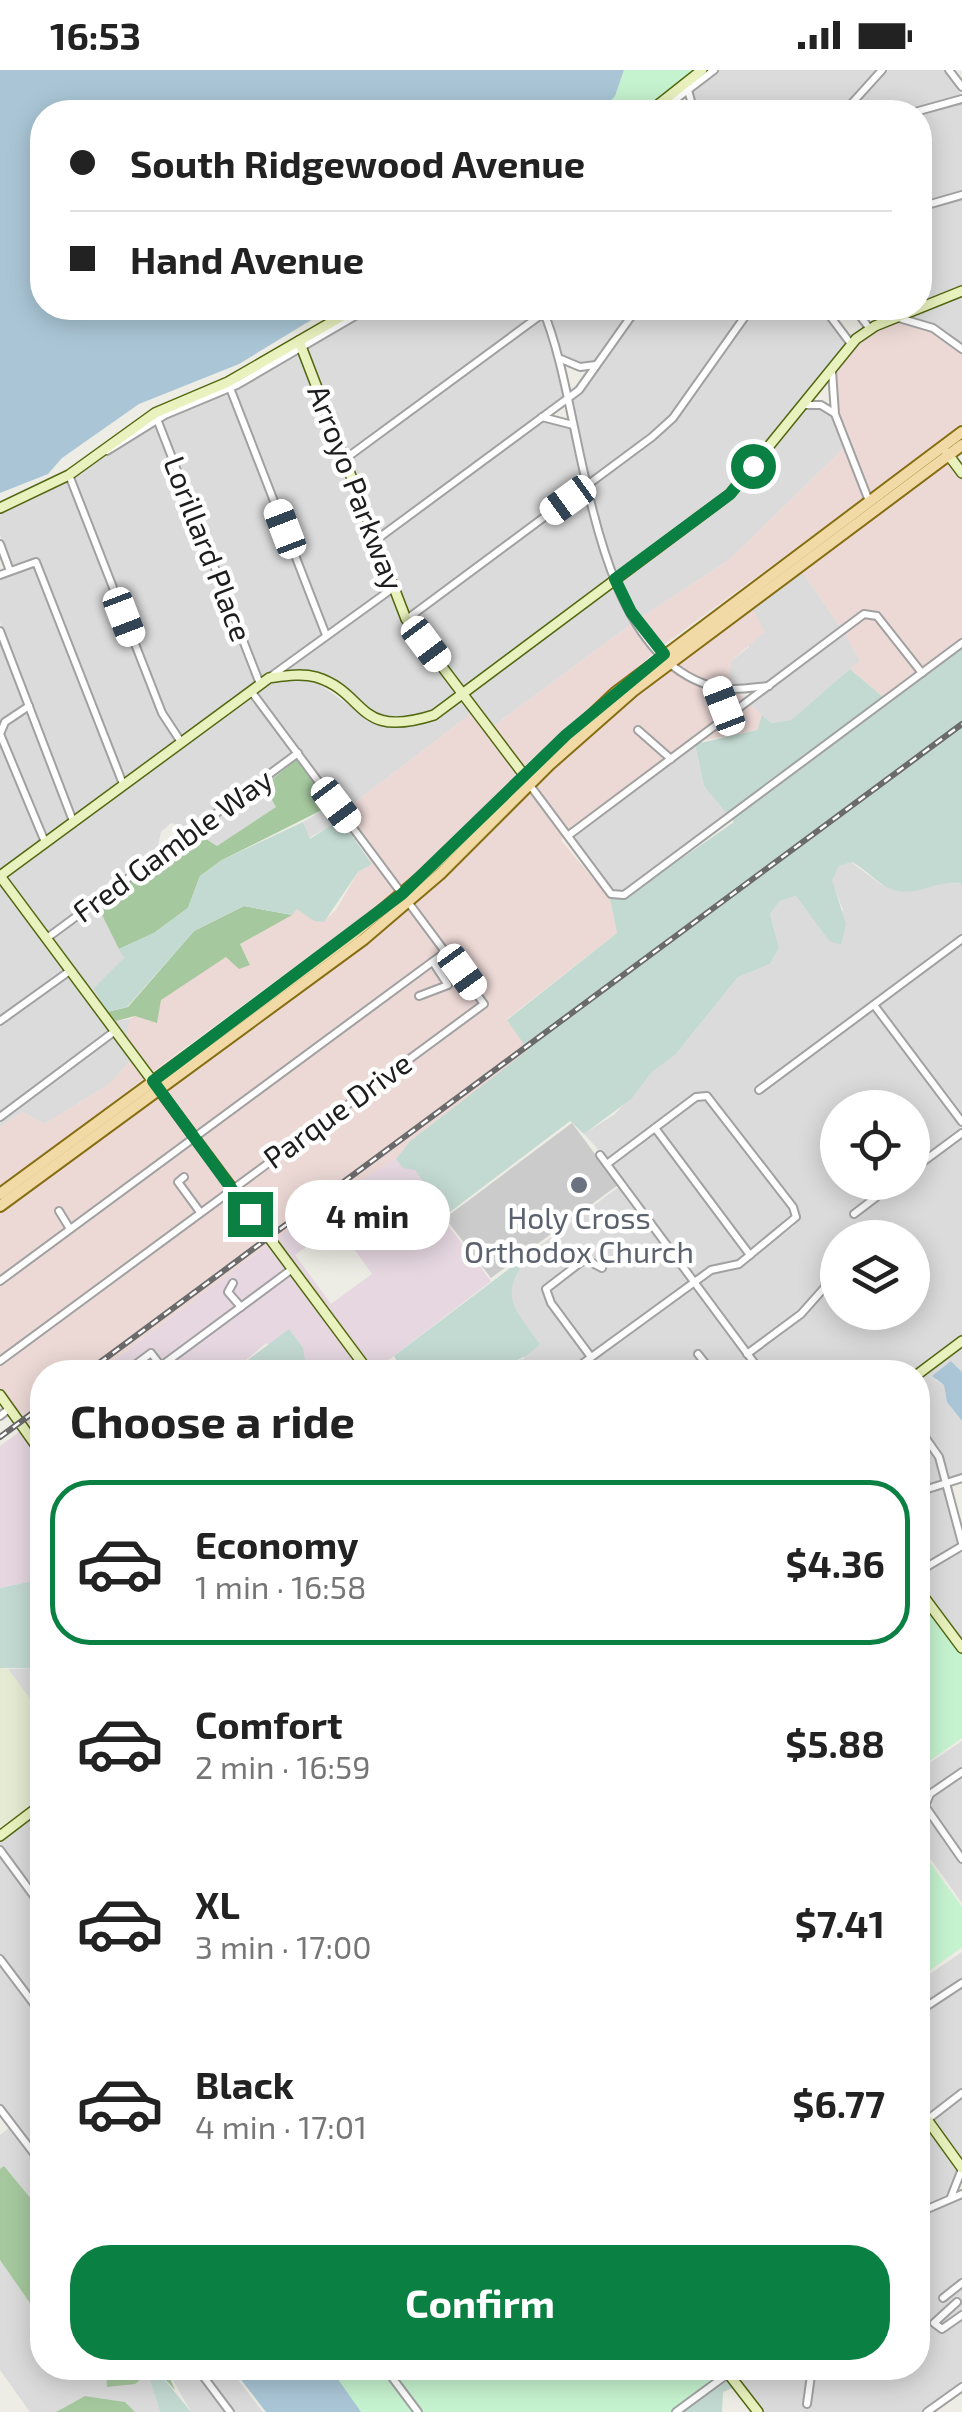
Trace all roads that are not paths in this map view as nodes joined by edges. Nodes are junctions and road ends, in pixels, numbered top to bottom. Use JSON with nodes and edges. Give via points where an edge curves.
{"nodes":[{"id":1,"x":702,"y":70,"type":"edge"},
{"id":2,"x":714,"y":70,"type":"edge"},
{"id":3,"x":882,"y":70,"type":"edge"},
{"id":4,"x":949,"y":70,"type":"edge"},
{"id":5,"x":962,"y":87,"type":"edge"},
{"id":6,"x":679,"y":92,"type":"junction"},
{"id":7,"x":962,"y":99,"type":"edge"},
{"id":8,"x":667,"y":100,"type":"edge"},
{"id":9,"x":671,"y":100,"type":"edge"},
{"id":10,"x":685,"y":100,"type":"edge"},
{"id":11,"x":685,"y":100,"type":"edge"},
{"id":12,"x":855,"y":100,"type":"edge"},
{"id":13,"x":932,"y":107,"type":"edge"},
{"id":14,"x":962,"y":195,"type":"edge"},
{"id":15,"x":932,"y":204,"type":"edge"},
{"id":16,"x":962,"y":291,"type":"edge"},
{"id":17,"x":932,"y":304,"type":"edge"},
{"id":18,"x":337,"y":320,"type":"edge"},
{"id":19,"x":346,"y":320,"type":"edge"},
{"id":20,"x":530,"y":320,"type":"edge"},
{"id":21,"x":547,"y":320,"type":"edge"},
{"id":22,"x":627,"y":320,"type":"edge"},
{"id":23,"x":742,"y":320,"type":"edge"},
{"id":24,"x":833,"y":320,"type":"edge"},
{"id":25,"x":863,"y":320,"type":"edge"},
{"id":26,"x":893,"y":320,"type":"edge"},
{"id":27,"x":905,"y":320,"type":"edge"},
{"id":28,"x":870,"y":329,"type":"junction"},
{"id":29,"x":300,"y":344,"type":"junction"},
{"id":30,"x":851,"y":344,"type":"junction"},
{"id":31,"x":962,"y":350,"type":"edge"},
{"id":32,"x":560,"y":358,"type":"junction"},
{"id":33,"x":598,"y":364,"type":"junction"},
{"id":34,"x":833,"y":365,"type":"junction"},
{"id":35,"x":229,"y":386,"type":"junction"},
{"id":36,"x":568,"y":397,"type":"junction"},
{"id":37,"x":800,"y":406,"type":"junction"},
{"id":38,"x":835,"y":414,"type":"junction"},
{"id":39,"x":156,"y":416,"type":"junction"},
{"id":40,"x":541,"y":417,"type":"junction"},
{"id":41,"x":574,"y":426,"type":"junction"},
{"id":42,"x":962,"y":432,"type":"edge"},
{"id":43,"x":962,"y":445,"type":"edge"},
{"id":44,"x":945,"y":451,"type":"junction"},
{"id":45,"x":345,"y":459,"type":"junction"},
{"id":46,"x":962,"y":473,"type":"edge"},
{"id":47,"x":68,"y":474,"type":"junction"},
{"id":48,"x":586,"y":486,"type":"junction"},
{"id":49,"x":869,"y":501,"type":"junction"},
{"id":50,"x":0,"y":508,"type":"edge"},
{"id":51,"x":375,"y":540,"type":"junction"},
{"id":52,"x":0,"y":544,"type":"edge"},
{"id":53,"x":802,"y":551,"type":"junction"},
{"id":54,"x":798,"y":567,"type":"junction"},
{"id":55,"x":10,"y":571,"type":"junction"},
{"id":56,"x":0,"y":574,"type":"edge"},
{"id":57,"x":615,"y":579,"type":"junction"},
{"id":58,"x":771,"y":581,"type":"junction"},
{"id":59,"x":392,"y":588,"type":"junction"},
{"id":60,"x":406,"y":619,"type":"junction"},
{"id":61,"x":0,"y":631,"type":"edge"},
{"id":62,"x":326,"y":635,"type":"junction"},
{"id":63,"x":962,"y":643,"type":"edge"},
{"id":64,"x":667,"y":658,"type":"junction"},
{"id":65,"x":922,"y":673,"type":"junction"},
{"id":66,"x":265,"y":681,"type":"junction"},
{"id":67,"x":769,"y":686,"type":"junction"},
{"id":68,"x":717,"y":687,"type":"junction"},
{"id":69,"x":250,"y":691,"type":"junction"},
{"id":70,"x":463,"y":694,"type":"junction"},
{"id":71,"x":29,"y":706,"type":"junction"},
{"id":72,"x":728,"y":717,"type":"junction"},
{"id":73,"x":638,"y":730,"type":"dead end"},
{"id":74,"x":181,"y":742,"type":"junction"},
{"id":75,"x":298,"y":753,"type":"junction"},
{"id":76,"x":671,"y":759,"type":"junction"},
{"id":77,"x":527,"y":780,"type":"junction"},
{"id":78,"x":123,"y":784,"type":"junction"},
{"id":79,"x":73,"y":821,"type":"junction"},
{"id":80,"x":569,"y":835,"type":"junction"},
{"id":81,"x":45,"y":842,"type":"junction"},
{"id":82,"x":0,"y":876,"type":"edge"},
{"id":83,"x":406,"y":898,"type":"junction"},
{"id":84,"x":47,"y":938,"type":"junction"},
{"id":85,"x":962,"y":940,"type":"edge"},
{"id":86,"x":447,"y":951,"type":"junction"},
{"id":87,"x":433,"y":962,"type":"junction"},
{"id":88,"x":70,"y":970,"type":"junction"},
{"id":89,"x":281,"y":988,"type":"junction"},
{"id":90,"x":419,"y":996,"type":"dead end"},
{"id":91,"x":874,"y":1005,"type":"junction"},
{"id":92,"x":256,"y":1019,"type":"junction"},
{"id":93,"x":0,"y":1021,"type":"edge"},
{"id":94,"x":116,"y":1030,"type":"junction"},
{"id":95,"x":156,"y":1085,"type":"junction"},
{"id":96,"x":758,"y":1090,"type":"dead end"},
{"id":97,"x":0,"y":1117,"type":"edge"},
{"id":98,"x":962,"y":1122,"type":"edge"},
{"id":99,"x":655,"y":1128,"type":"junction"},
{"id":100,"x":962,"y":1133,"type":"edge"},
{"id":101,"x":194,"y":1137,"type":"junction"},
{"id":102,"x":600,"y":1155,"type":"dead end"},
{"id":103,"x":930,"y":1157,"type":"edge"},
{"id":104,"x":607,"y":1164,"type":"junction"},
{"id":105,"x":36,"y":1167,"type":"junction"},
{"id":106,"x":184,"y":1177,"type":"dead end"},
{"id":107,"x":32,"y":1183,"type":"junction"},
{"id":108,"x":232,"y":1189,"type":"junction"},
{"id":109,"x":0,"y":1194,"type":"edge"},
{"id":110,"x":872,"y":1200,"type":"edge"},
{"id":111,"x":0,"y":1206,"type":"edge"},
{"id":112,"x":59,"y":1211,"type":"dead end"},
{"id":113,"x":200,"y":1212,"type":"junction"},
{"id":114,"x":854,"y":1214,"type":"dead end"},
{"id":115,"x":70,"y":1229,"type":"junction"},
{"id":116,"x":750,"y":1255,"type":"junction"},
{"id":117,"x":602,"y":1268,"type":"dead end"},
{"id":118,"x":292,"y":1269,"type":"junction"},
{"id":119,"x":694,"y":1281,"type":"junction"},
{"id":120,"x":0,"y":1282,"type":"edge"},
{"id":121,"x":233,"y":1283,"type":"dead end"},
{"id":122,"x":820,"y":1293,"type":"edge"},
{"id":123,"x":241,"y":1307,"type":"junction"},
{"id":124,"x":962,"y":1342,"type":"edge"},
{"id":125,"x":698,"y":1354,"type":"dead end"},
{"id":126,"x":747,"y":1354,"type":"junction"},
{"id":127,"x":591,"y":1357,"type":"junction"},
{"id":128,"x":169,"y":1360,"type":"edge"},
{"id":129,"x":361,"y":1360,"type":"edge"},
{"id":130,"x":587,"y":1360,"type":"edge"},
{"id":131,"x":703,"y":1360,"type":"edge"},
{"id":132,"x":752,"y":1360,"type":"edge"},
{"id":133,"x":0,"y":1361,"type":"edge"},
{"id":134,"x":930,"y":1365,"type":"edge"},
{"id":135,"x":0,"y":1396,"type":"edge"},
{"id":136,"x":10,"y":1408,"type":"junction"},
{"id":137,"x":0,"y":1416,"type":"edge"},
{"id":138,"x":30,"y":1437,"type":"edge"},
{"id":139,"x":930,"y":1443,"type":"edge"},
{"id":140,"x":962,"y":1478,"type":"edge"},
{"id":141,"x":946,"y":1480,"type":"junction"},
{"id":142,"x":930,"y":1487,"type":"edge"},
{"id":143,"x":962,"y":1544,"type":"edge"},
{"id":144,"x":930,"y":1564,"type":"edge"},
{"id":145,"x":930,"y":1604,"type":"edge"},
{"id":146,"x":962,"y":1648,"type":"edge"},
{"id":147,"x":962,"y":1772,"type":"edge"},
{"id":148,"x":930,"y":1794,"type":"edge"},
{"id":149,"x":30,"y":1813,"type":"edge"},
{"id":150,"x":930,"y":1813,"type":"edge"},
{"id":151,"x":0,"y":1836,"type":"edge"},
{"id":152,"x":0,"y":1850,"type":"edge"},
{"id":153,"x":962,"y":1858,"type":"edge"},
{"id":154,"x":30,"y":1890,"type":"edge"},
{"id":155,"x":0,"y":1959,"type":"edge"},
{"id":156,"x":962,"y":1982,"type":"edge"},
{"id":157,"x":30,"y":1999,"type":"edge"},
{"id":158,"x":930,"y":2004,"type":"edge"},
{"id":159,"x":962,"y":2093,"type":"edge"},
{"id":160,"x":0,"y":2109,"type":"edge"},
{"id":161,"x":930,"y":2120,"type":"edge"},
{"id":162,"x":11,"y":2124,"type":"junction"},
{"id":163,"x":930,"y":2125,"type":"edge"},
{"id":164,"x":0,"y":2132,"type":"edge"},
{"id":165,"x":30,"y":2149,"type":"edge"},
{"id":166,"x":962,"y":2168,"type":"edge"},
{"id":167,"x":962,"y":2194,"type":"edge"},
{"id":168,"x":950,"y":2198,"type":"junction"},
{"id":169,"x":930,"y":2207,"type":"edge"},
{"id":170,"x":962,"y":2283,"type":"edge"},
{"id":171,"x":942,"y":2298,"type":"dead end"},
{"id":172,"x":957,"y":2302,"type":"dead end"},
{"id":173,"x":962,"y":2316,"type":"edge"},
{"id":174,"x":205,"y":2380,"type":"edge"},
{"id":175,"x":394,"y":2380,"type":"edge"},
{"id":176,"x":714,"y":2380,"type":"edge"},
{"id":177,"x":734,"y":2380,"type":"edge"},
{"id":178,"x":810,"y":2380,"type":"edge"},
{"id":179,"x":962,"y":2386,"type":"edge"},
{"id":180,"x":807,"y":2404,"type":"dead end"},
{"id":181,"x":230,"y":2412,"type":"edge"},
{"id":182,"x":418,"y":2412,"type":"edge"},
{"id":183,"x":676,"y":2412,"type":"edge"},
{"id":184,"x":758,"y":2412,"type":"edge"},
{"id":185,"x":927,"y":2412,"type":"edge"}],
"edges":[{"from":1,"to":6,"type":"street"},
{"from":2,"to":6,"type":"street"},
{"from":3,"to":12,"type":"street"},
{"from":4,"to":5,"type":"street"},
{"from":6,"to":8,"type":"street"},
{"from":6,"to":9,"type":"street"},
{"from":6,"to":10,"type":"street"},
{"from":6,"to":11,"type":"street"},
{"from":7,"to":13,"type":"street"},
{"from":14,"to":15,"type":"street"},
{"from":16,"to":17,"type":"street"},
{"from":18,"to":29,"type":"street"},
{"from":19,"to":29,"type":"street"},
{"from":20,"to":45,"type":"street"},
{"from":21,"to":32,"type":"street"},
{"from":22,"to":33,"type":"street"},
{"from":23,"to":48,"type":"street","via":[[672,418]]},
{"from":24,"to":30,"type":"street"},
{"from":25,"to":28,"type":"street"},
{"from":26,"to":28,"type":"street"},
{"from":27,"to":31,"type":"street","via":[[934,328]]},
{"from":28,"to":30,"type":"street"},
{"from":29,"to":35,"type":"street"},
{"from":29,"to":45,"type":"street","name":"Arroyo Parkway"},
{"from":30,"to":34,"type":"street"},
{"from":32,"to":33,"type":"street","via":[[580,367]]},
{"from":32,"to":36,"type":"street"},
{"from":33,"to":36,"type":"street"},
{"from":34,"to":37,"type":"street"},
{"from":34,"to":38,"type":"street"},
{"from":35,"to":39,"type":"street"},
{"from":35,"to":62,"type":"street"},
{"from":36,"to":40,"type":"street"},
{"from":36,"to":41,"type":"street"},
{"from":37,"to":38,"type":"street","via":[[821,405]]},
{"from":37,"to":57,"type":"street","via":[[730,494]]},
{"from":38,"to":49,"type":"street"},
{"from":39,"to":47,"type":"street"},
{"from":39,"to":66,"type":"street","name":"Lorillard Place"},
{"from":40,"to":41,"type":"street"},
{"from":40,"to":51,"type":"street"},
{"from":41,"to":48,"type":"street"},
{"from":42,"to":44,"type":"main road"},
{"from":43,"to":44,"type":"main road"},
{"from":44,"to":46,"type":"street"},
{"from":44,"to":49,"type":"main road"},
{"from":44,"to":54,"type":"main road"},
{"from":45,"to":51,"type":"street","name":"Arroyo Parkway"},
{"from":47,"to":50,"type":"street"},
{"from":47,"to":74,"type":"street","via":[[162,712]]},
{"from":48,"to":57,"type":"street"},
{"from":48,"to":60,"type":"street"},
{"from":49,"to":53,"type":"main road"},
{"from":51,"to":59,"type":"street","name":"Arroyo Parkway"},
{"from":52,"to":55,"type":"street"},
{"from":53,"to":54,"type":"main road"},
{"from":53,"to":58,"type":"main road"},
{"from":54,"to":58,"type":"main road"},
{"from":55,"to":56,"type":"street"},
{"from":55,"to":78,"type":"street","via":[[36,562]]},
{"from":57,"to":64,"type":"street"},
{"from":57,"to":70,"type":"street"},
{"from":58,"to":64,"type":"main road"},
{"from":59,"to":60,"type":"street","name":"Arroyo Parkway"},
{"from":59,"to":62,"type":"street"},
{"from":60,"to":70,"type":"street","name":"Arroyo Parkway"},
{"from":61,"to":71,"type":"street"},
{"from":62,"to":66,"type":"street"},
{"from":63,"to":65,"type":"street"},
{"from":64,"to":68,"type":"street","via":[[684,674]]},
{"from":64,"to":77,"type":"main road"},
{"from":64,"to":77,"type":"main road","via":[[534,765]]},
{"from":65,"to":67,"type":"street","via":[[871,612]]},
{"from":65,"to":80,"type":"street","name":"Arroyo Parkway","via":[[616,897]]},
{"from":66,"to":69,"type":"street"},
{"from":66,"to":70,"type":"street","via":[[313,676],[369,716],[396,722],[434,715]]},
{"from":67,"to":68,"type":"street"},
{"from":67,"to":72,"type":"street"},
{"from":68,"to":72,"type":"street"},
{"from":69,"to":74,"type":"street"},
{"from":69,"to":75,"type":"street"},
{"from":70,"to":77,"type":"street","name":"Arroyo Parkway"},
{"from":71,"to":79,"type":"street"},
{"from":71,"to":81,"type":"street","via":[[0,734]]},
{"from":72,"to":76,"type":"street"},
{"from":73,"to":76,"type":"street"},
{"from":74,"to":78,"type":"street"},
{"from":75,"to":83,"type":"street"},
{"from":75,"to":84,"type":"street","name":"Fred Gamble Way"},
{"from":76,"to":80,"type":"street"},
{"from":77,"to":80,"type":"street","name":"Arroyo Parkway"},
{"from":77,"to":83,"type":"main road"},
{"from":77,"to":83,"type":"main road","via":[[520,794]]},
{"from":78,"to":79,"type":"street"},
{"from":79,"to":81,"type":"street"},
{"from":81,"to":82,"type":"street"},
{"from":82,"to":84,"type":"street"},
{"from":83,"to":86,"type":"street"},
{"from":83,"to":89,"type":"main road"},
{"from":83,"to":92,"type":"main road"},
{"from":84,"to":88,"type":"street"},
{"from":85,"to":91,"type":"street"},
{"from":86,"to":87,"type":"street"},
{"from":86,"to":108,"type":"street","name":"Parque Drive","via":[[484,1004]]},
{"from":87,"to":90,"type":"street","via":[[448,985]]},
{"from":87,"to":101,"type":"street"},
{"from":88,"to":93,"type":"street"},
{"from":88,"to":94,"type":"street"},
{"from":89,"to":92,"type":"main road"},
{"from":89,"to":95,"type":"main road"},
{"from":91,"to":96,"type":"street"},
{"from":91,"to":98,"type":"street"},
{"from":92,"to":95,"type":"main road"},
{"from":94,"to":95,"type":"street"},
{"from":94,"to":97,"type":"street"},
{"from":95,"to":101,"type":"street"},
{"from":95,"to":105,"type":"main road"},
{"from":95,"to":107,"type":"main road"},
{"from":99,"to":104,"type":"street"},
{"from":99,"to":116,"type":"street"},
{"from":99,"to":116,"type":"street","via":[[706,1096],[793,1207],[792,1224]]},
{"from":100,"to":103,"type":"street"},
{"from":101,"to":108,"type":"street"},
{"from":101,"to":115,"type":"street"},
{"from":102,"to":104,"type":"street"},
{"from":104,"to":119,"type":"street"},
{"from":105,"to":107,"type":"main road"},
{"from":105,"to":109,"type":"main road"},
{"from":106,"to":113,"type":"street","via":[[178,1182]]},
{"from":107,"to":111,"type":"main road"},
{"from":108,"to":113,"type":"street","name":"Parque Drive"},
{"from":108,"to":118,"type":"street"},
{"from":110,"to":114,"type":"street"},
{"from":112,"to":115,"type":"street"},
{"from":113,"to":133,"type":"street","name":"Parque Drive"},
{"from":115,"to":120,"type":"street"},
{"from":116,"to":119,"type":"street"},
{"from":117,"to":127,"type":"street","via":[[585,1259],[546,1289]]},
{"from":118,"to":123,"type":"street"},
{"from":118,"to":129,"type":"street"},
{"from":119,"to":126,"type":"street"},
{"from":119,"to":127,"type":"street"},
{"from":121,"to":123,"type":"street","via":[[228,1292]]},
{"from":122,"to":126,"type":"street"},
{"from":123,"to":128,"type":"street"},
{"from":124,"to":134,"type":"street"},
{"from":125,"to":131,"type":"street"},
{"from":126,"to":132,"type":"street"},
{"from":127,"to":130,"type":"street"},
{"from":135,"to":136,"type":"street"},
{"from":136,"to":137,"type":"street"},
{"from":136,"to":138,"type":"street"},
{"from":139,"to":141,"type":"street"},
{"from":140,"to":141,"type":"street"},
{"from":141,"to":142,"type":"street"},
{"from":141,"to":143,"type":"street"},
{"from":143,"to":144,"type":"street"},
{"from":145,"to":146,"type":"street"},
{"from":147,"to":148,"type":"street"},
{"from":149,"to":151,"type":"street"},
{"from":150,"to":153,"type":"street"},
{"from":152,"to":154,"type":"street"},
{"from":155,"to":157,"type":"street"},
{"from":156,"to":158,"type":"street"},
{"from":159,"to":161,"type":"street"},
{"from":160,"to":162,"type":"street"},
{"from":162,"to":164,"type":"street"},
{"from":162,"to":165,"type":"street"},
{"from":163,"to":166,"type":"street"},
{"from":166,"to":168,"type":"street"},
{"from":167,"to":168,"type":"street"},
{"from":168,"to":169,"type":"street"},
{"from":170,"to":171,"type":"street"},
{"from":172,"to":173,"type":"street","via":[[934,2323],[942,2328]]},
{"from":174,"to":181,"type":"street"},
{"from":175,"to":182,"type":"street"},
{"from":176,"to":183,"type":"street"},
{"from":177,"to":184,"type":"street"},
{"from":178,"to":180,"type":"street"},
{"from":179,"to":185,"type":"street"}]}
